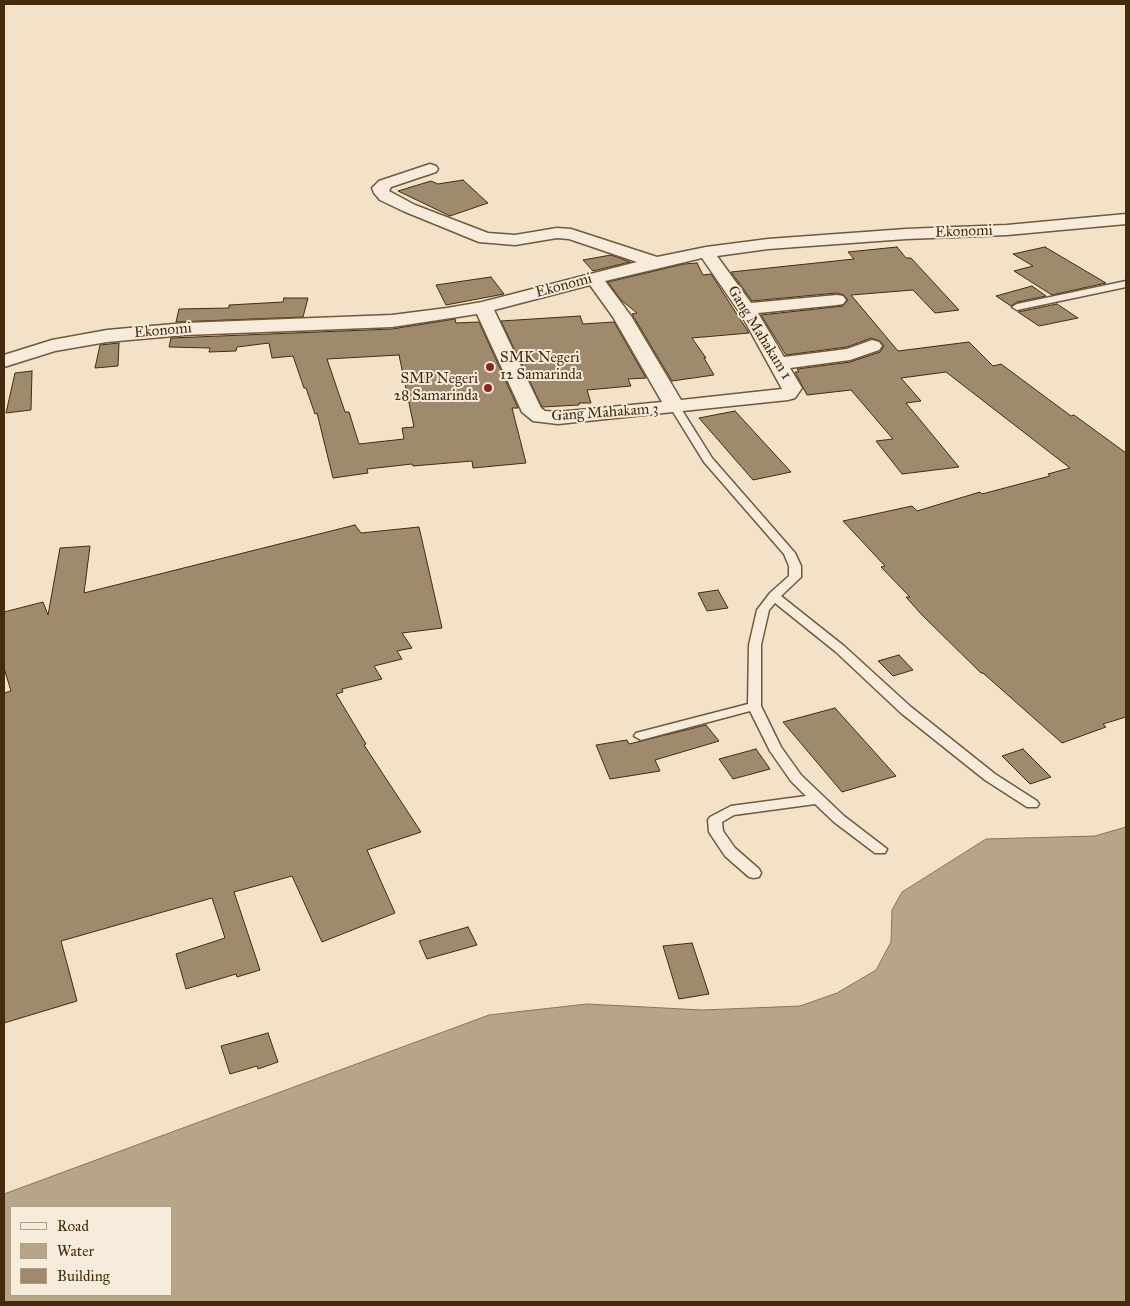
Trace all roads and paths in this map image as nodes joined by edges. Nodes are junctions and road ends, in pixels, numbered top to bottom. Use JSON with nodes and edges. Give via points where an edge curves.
{"nodes":[{"id":1,"x":430,"y":169,"type":"dead end"},
{"id":2,"x":1126,"y":220,"type":"edge"},
{"id":3,"x":706,"y":252,"type":"junction"},
{"id":4,"x":656,"y":262,"type":"junction"},
{"id":5,"x":594,"y":278,"type":"junction"},
{"id":6,"x":1126,"y":284,"type":"edge"},
{"id":7,"x":837,"y":300,"type":"dead end"},
{"id":8,"x":483,"y":307,"type":"junction"},
{"id":9,"x":1017,"y":307,"type":"dead end"},
{"id":10,"x":746,"y":309,"type":"junction"},
{"id":11,"x":872,"y":346,"type":"dead end"},
{"id":12,"x":4,"y":361,"type":"edge"},
{"id":13,"x":778,"y":364,"type":"junction"},
{"id":14,"x":675,"y":407,"type":"junction"},
{"id":15,"x":774,"y":596,"type":"junction"},
{"id":16,"x":754,"y":706,"type":"junction"},
{"id":17,"x":641,"y":736,"type":"dead end"},
{"id":18,"x":818,"y":799,"type":"junction"},
{"id":19,"x":1032,"y":804,"type":"dead end"},
{"id":20,"x":880,"y":849,"type":"dead end"},
{"id":21,"x":754,"y":873,"type":"dead end"}],
"edges":[{"from":1,"to":4,"type":"street","via":[[385,184],[380,188],[382,193],[409,208],[485,238],[515,240],[571,234]]},
{"from":2,"to":3,"type":"street","name":"Ekonomi","via":[[1007,230],[820,239]]},
{"from":3,"to":4,"type":"street","name":"Ekonomi"},
{"from":3,"to":10,"type":"street","name":"Gang Mahakam 1"},
{"from":4,"to":5,"type":"street","name":"Ekonomi"},
{"from":5,"to":8,"type":"street","name":"Ekonomi"},
{"from":5,"to":14,"type":"street","via":[[622,316]]},
{"from":6,"to":9,"type":"lane"},
{"from":7,"to":10,"type":"street"},
{"from":8,"to":12,"type":"street","name":"Ekonomi","via":[[392,321],[185,329],[107,336],[52,346]]},
{"from":8,"to":14,"type":"street","name":"Gang Mahakam 3","via":[[536,415],[558,418]]},
{"from":10,"to":13,"type":"street","name":"Gang Mahakam 1"},
{"from":11,"to":13,"type":"street","via":[[850,354]]},
{"from":13,"to":14,"type":"street","name":"Gang Mahakam 1","via":[[792,388],[788,394]]},
{"from":14,"to":15,"type":"lane","via":[[708,460],[789,553],[795,566],[794,577]]},
{"from":15,"to":16,"type":"lane","via":[[764,610],[755,645]]},
{"from":15,"to":19,"type":"lane","via":[[840,649],[906,710],[990,777]]},
{"from":16,"to":17,"type":"lane"},
{"from":16,"to":18,"type":"lane","via":[[775,748],[796,778]]},
{"from":18,"to":20,"type":"lane"},
{"from":18,"to":21,"type":"lane","via":[[731,811],[715,820],[716,832],[730,852]]}]}
